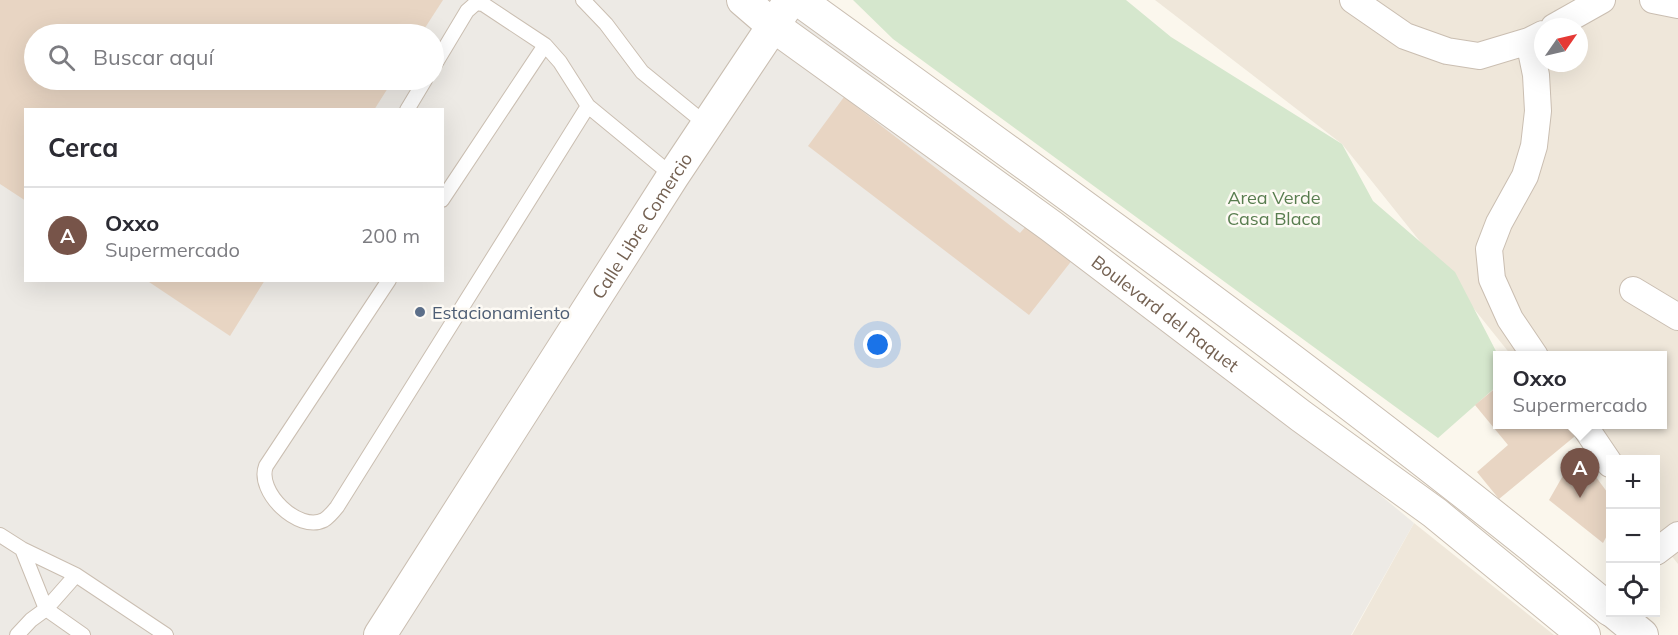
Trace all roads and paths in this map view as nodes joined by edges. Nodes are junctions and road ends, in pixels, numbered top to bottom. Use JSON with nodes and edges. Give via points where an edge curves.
{"nodes":[{"id":1,"x":583,"y":0,"type":"edge"},
{"id":2,"x":743,"y":0,"type":"edge"},
{"id":3,"x":790,"y":0,"type":"edge"},
{"id":4,"x":799,"y":0,"type":"edge"},
{"id":5,"x":1353,"y":0,"type":"edge"},
{"id":6,"x":1602,"y":0,"type":"edge"},
{"id":7,"x":1653,"y":0,"type":"edge"},
{"id":8,"x":1678,"y":5,"type":"edge"},
{"id":9,"x":1570,"y":18,"type":"edge"},
{"id":10,"x":772,"y":25,"type":"junction"},
{"id":11,"x":1534,"y":38,"type":"edge"},
{"id":12,"x":545,"y":45,"type":"junction"},
{"id":13,"x":444,"y":49,"type":"edge"},
{"id":14,"x":1536,"y":72,"type":"edge"},
{"id":15,"x":419,"y":90,"type":"edge"},
{"id":16,"x":588,"y":106,"type":"junction"},
{"id":17,"x":408,"y":108,"type":"edge"},
{"id":18,"x":707,"y":125,"type":"junction"},
{"id":19,"x":673,"y":176,"type":"junction"},
{"id":20,"x":444,"y":197,"type":"edge"},
{"id":21,"x":388,"y":282,"type":"edge"},
{"id":22,"x":1633,"y":290,"type":"dead end"},
{"id":23,"x":1678,"y":317,"type":"edge"},
{"id":24,"x":1532,"y":351,"type":"edge"},
{"id":25,"x":1586,"y":429,"type":"edge"},
{"id":26,"x":1606,"y":457,"type":"edge"},
{"id":27,"x":1454,"y":484,"type":"junction"},
{"id":28,"x":1436,"y":513,"type":"junction"},
{"id":29,"x":0,"y":535,"type":"edge"},
{"id":30,"x":22,"y":549,"type":"junction"},
{"id":31,"x":76,"y":575,"type":"junction"},
{"id":32,"x":1606,"y":600,"type":"edge"},
{"id":33,"x":1606,"y":604,"type":"edge"},
{"id":34,"x":46,"y":609,"type":"junction"},
{"id":35,"x":1623,"y":617,"type":"edge"},
{"id":36,"x":1574,"y":632,"type":"edge"},
{"id":37,"x":17,"y":635,"type":"edge"},
{"id":38,"x":83,"y":635,"type":"edge"},
{"id":39,"x":166,"y":635,"type":"edge"},
{"id":40,"x":380,"y":635,"type":"edge"},
{"id":41,"x":1642,"y":635,"type":"edge"}],
"edges":[{"from":1,"to":18,"type":"lane","via":[[642,72]]},
{"from":2,"to":10,"type":"street","name":"Boulevard del Raquet"},
{"from":3,"to":10,"type":"street","name":"Calle Libre Comercio"},
{"from":4,"to":27,"type":"street","name":"Boulevard del Raquet","via":[[1133,242]]},
{"from":5,"to":11,"type":"street","via":[[1405,36],[1447,51],[1479,56]]},
{"from":6,"to":9,"type":"street"},
{"from":7,"to":8,"type":"street"},
{"from":10,"to":18,"type":"street","name":"Calle Libre Comercio"},
{"from":10,"to":28,"type":"street","name":"Boulevard del Raquet","via":[[1051,226],[1300,416]]},
{"from":12,"to":13,"type":"lane","via":[[476,3]]},
{"from":12,"to":16,"type":"lane"},
{"from":12,"to":20,"type":"lane"},
{"from":14,"to":24,"type":"street","via":[[1538,111],[1534,147],[1526,176],[1499,223],[1490,249],[1492,279],[1510,319]]},
{"from":15,"to":17,"type":"lane"},
{"from":16,"to":19,"type":"lane"},
{"from":16,"to":21,"type":"lane","via":[[337,507],[323,520],[305,522],[278,504],[266,488],[263,473]]},
{"from":18,"to":19,"type":"street","name":"Calle Libre Comercio"},
{"from":19,"to":40,"type":"street","name":"Calle Libre Comercio"},
{"from":22,"to":23,"type":"street"},
{"from":25,"to":26,"type":"street"},
{"from":27,"to":28,"type":"street"},
{"from":27,"to":32,"type":"street","name":"Boulevard del Raquet"},
{"from":28,"to":36,"type":"street","name":"Boulevard del Raquet"},
{"from":29,"to":30,"type":"lane"},
{"from":30,"to":31,"type":"lane"},
{"from":30,"to":34,"type":"lane"},
{"from":31,"to":34,"type":"lane"},
{"from":31,"to":39,"type":"lane"},
{"from":33,"to":36,"type":"street"},
{"from":34,"to":37,"type":"lane"},
{"from":34,"to":38,"type":"lane"},
{"from":35,"to":41,"type":"street","name":"Boulevard del Raquet"}]}
